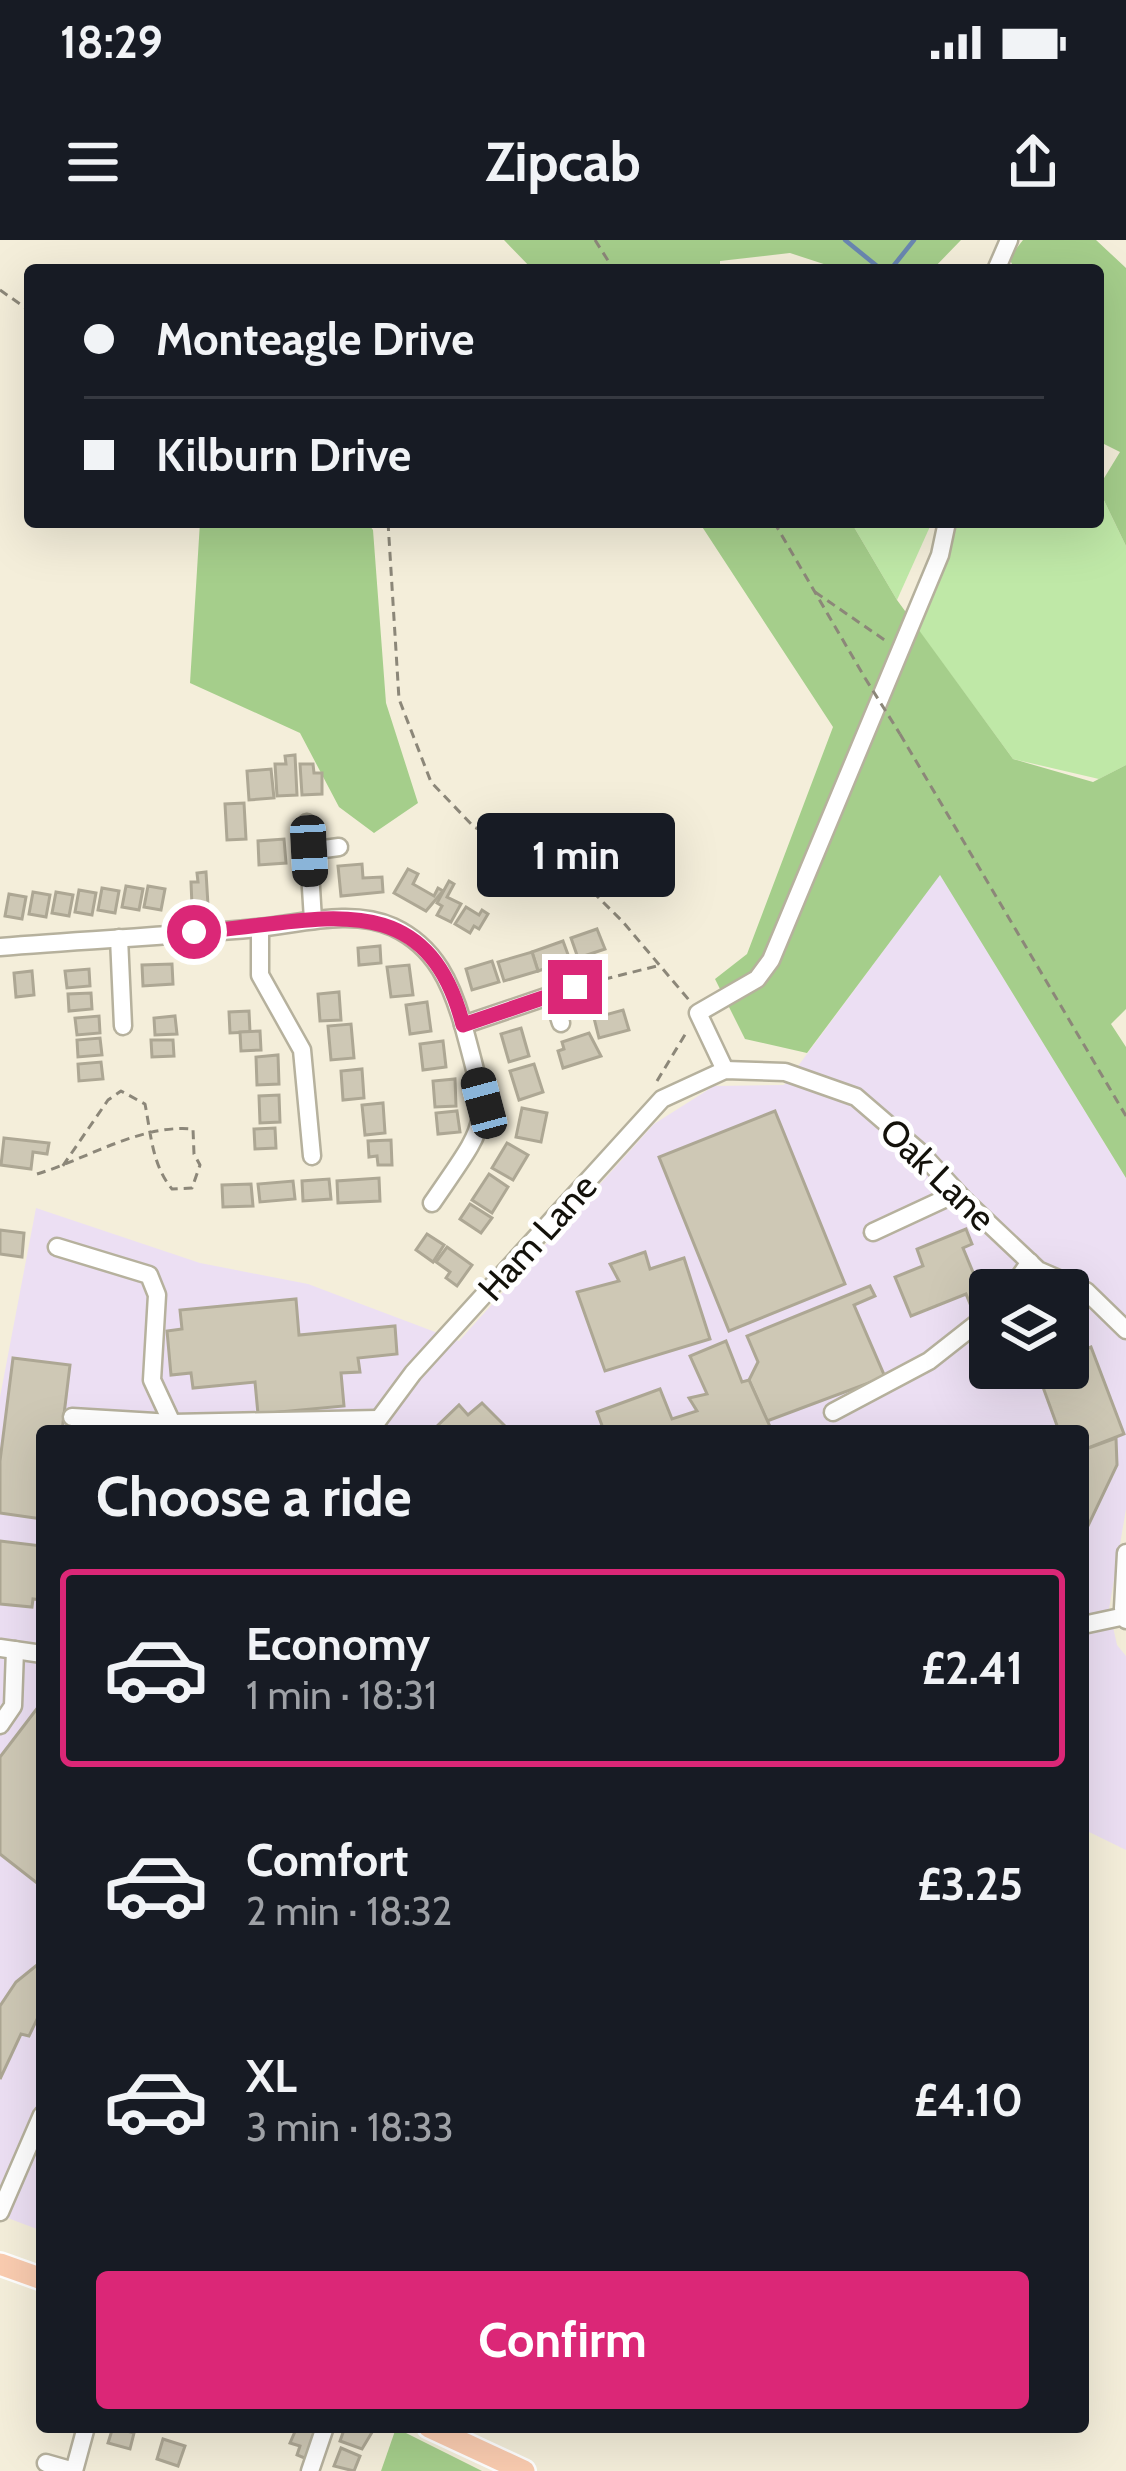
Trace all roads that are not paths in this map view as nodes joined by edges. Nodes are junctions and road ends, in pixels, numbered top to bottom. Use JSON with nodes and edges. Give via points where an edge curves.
{"nodes":[{"id":1,"x":946,"y":528,"type":"edge"},
{"id":2,"x":307,"y":824,"type":"dead end"},
{"id":3,"x":339,"y":848,"type":"dead end"},
{"id":4,"x":309,"y":851,"type":"junction"},
{"id":5,"x":313,"y":920,"type":"junction"},
{"id":6,"x":260,"y":928,"type":"junction"},
{"id":7,"x":119,"y":938,"type":"junction"},
{"id":8,"x":0,"y":946,"type":"edge"},
{"id":9,"x":575,"y":987,"type":"road end"},
{"id":10,"x":552,"y":995,"type":"junction"},
{"id":11,"x":561,"y":1023,"type":"dead end"},
{"id":12,"x":463,"y":1025,"type":"junction"},
{"id":13,"x":123,"y":1026,"type":"dead end"},
{"id":14,"x":725,"y":1070,"type":"junction"},
{"id":15,"x":312,"y":1156,"type":"dead end"},
{"id":16,"x":957,"y":1193,"type":"junction"},
{"id":17,"x":432,"y":1204,"type":"dead end"},
{"id":18,"x":873,"y":1232,"type":"dead end"},
{"id":19,"x":57,"y":1247,"type":"dead end"},
{"id":20,"x":1030,"y":1262,"type":"junction"},
{"id":21,"x":1025,"y":1269,"type":"edge"},
{"id":22,"x":969,"y":1330,"type":"edge"},
{"id":23,"x":1126,"y":1330,"type":"edge"},
{"id":24,"x":833,"y":1412,"type":"dead end"},
{"id":25,"x":73,"y":1417,"type":"dead end"},
{"id":26,"x":172,"y":1423,"type":"junction"},
{"id":27,"x":301,"y":1425,"type":"edge"},
{"id":28,"x":374,"y":1425,"type":"edge"},
{"id":29,"x":1126,"y":1553,"type":"edge"},
{"id":30,"x":1125,"y":1618,"type":"edge"},
{"id":31,"x":1089,"y":1624,"type":"edge"},
{"id":32,"x":8,"y":1649,"type":"edge"},
{"id":33,"x":0,"y":1725,"type":"edge"},
{"id":34,"x":36,"y":2129,"type":"edge"},
{"id":35,"x":0,"y":2212,"type":"edge"},
{"id":36,"x":0,"y":2264,"type":"edge"},
{"id":37,"x":36,"y":2277,"type":"edge"},
{"id":38,"x":84,"y":2433,"type":"edge"},
{"id":39,"x":324,"y":2433,"type":"edge"},
{"id":40,"x":442,"y":2433,"type":"edge"},
{"id":41,"x":46,"y":2463,"type":"dead end"},
{"id":42,"x":74,"y":2471,"type":"edge"},
{"id":43,"x":310,"y":2471,"type":"edge"},
{"id":44,"x":524,"y":2471,"type":"edge"}],
"edges":[{"from":1,"to":14,"type":"street","via":[[771,960],[757,979],[698,1013]]},
{"from":2,"to":4,"type":"street"},
{"from":3,"to":4,"type":"street"},
{"from":4,"to":5,"type":"street"},
{"from":5,"to":6,"type":"street"},
{"from":5,"to":12,"type":"street","via":[[373,920],[409,936],[443,970]]},
{"from":6,"to":7,"type":"street"},
{"from":6,"to":15,"type":"street","via":[[260,975],[302,1050]]},
{"from":7,"to":8,"type":"street"},
{"from":7,"to":13,"type":"street"},
{"from":9,"to":10,"type":"street"},
{"from":10,"to":11,"type":"street"},
{"from":10,"to":12,"type":"street"},
{"from":12,"to":17,"type":"street","via":[[482,1123]]},
{"from":14,"to":16,"type":"street","name":"Oak Lane","via":[[785,1072],[856,1097]]},
{"from":14,"to":28,"type":"street","name":"Ham Lane","via":[[662,1099]]},
{"from":16,"to":18,"type":"street"},
{"from":16,"to":20,"type":"street","name":"Oak Lane"},
{"from":19,"to":26,"type":"street","via":[[149,1275],[157,1295],[152,1380]]},
{"from":20,"to":21,"type":"street"},
{"from":20,"to":23,"type":"street","name":"Oak Lane","via":[[1086,1291]]},
{"from":22,"to":24,"type":"street","via":[[929,1361]]},
{"from":25,"to":26,"type":"street"},
{"from":26,"to":27,"type":"street"},
{"from":27,"to":28,"type":"street"},
{"from":29,"to":30,"type":"street"},
{"from":30,"to":31,"type":"street"},
{"from":32,"to":33,"type":"street","via":[[13,1706]]},
{"from":34,"to":35,"type":"street"},
{"from":36,"to":37,"type":"main road"},
{"from":38,"to":42,"type":"street"},
{"from":39,"to":43,"type":"street"},
{"from":40,"to":44,"type":"main road"},
{"from":41,"to":42,"type":"street"}]}
